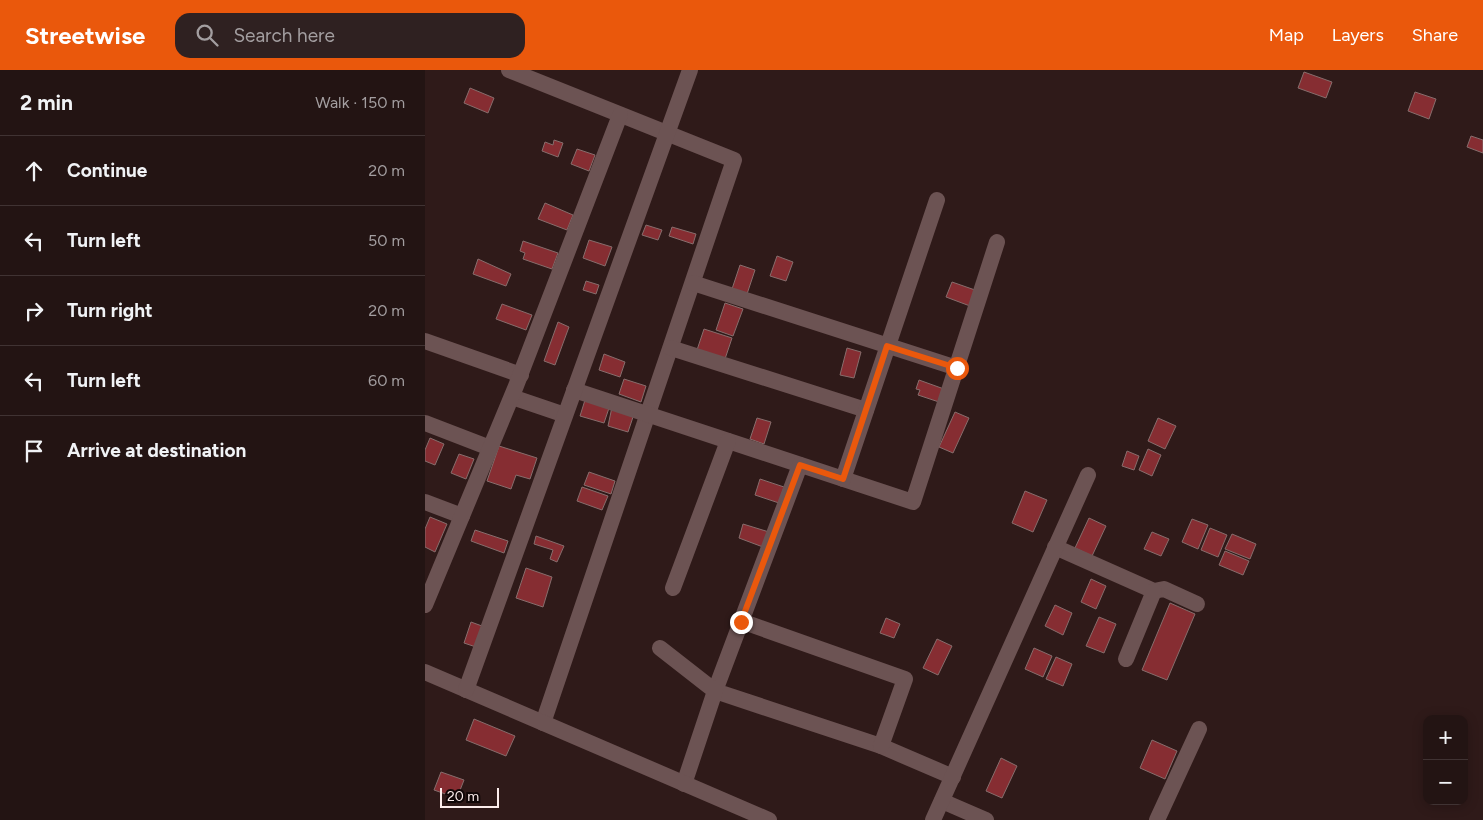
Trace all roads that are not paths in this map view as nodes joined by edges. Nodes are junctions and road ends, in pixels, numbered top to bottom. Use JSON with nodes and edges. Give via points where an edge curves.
{"nodes":[{"id":1,"x":509,"y":70,"type":"edge"},
{"id":2,"x":690,"y":70,"type":"edge"},
{"id":3,"x":620,"y":115,"type":"junction"},
{"id":4,"x":666,"y":132,"type":"junction"},
{"id":5,"x":937,"y":200,"type":"dead end"},
{"id":6,"x":997,"y":242,"type":"dead end"},
{"id":7,"x":693,"y":283,"type":"junction"},
{"id":8,"x":425,"y":341,"type":"edge"},
{"id":9,"x":887,"y":346,"type":"junction"},
{"id":10,"x":671,"y":348,"type":"junction"},
{"id":11,"x":957,"y":368,"type":"junction"},
{"id":12,"x":521,"y":375,"type":"junction"},
{"id":13,"x":574,"y":390,"type":"junction"},
{"id":14,"x":511,"y":397,"type":"junction"},
{"id":15,"x":866,"y":410,"type":"junction"},
{"id":16,"x":565,"y":415,"type":"junction"},
{"id":17,"x":648,"y":415,"type":"junction"},
{"id":18,"x":425,"y":423,"type":"edge"},
{"id":19,"x":728,"y":441,"type":"junction"},
{"id":20,"x":490,"y":448,"type":"junction"},
{"id":21,"x":800,"y":465,"type":"junction"},
{"id":22,"x":1088,"y":475,"type":"dead end"},
{"id":23,"x":843,"y":479,"type":"junction"},
{"id":24,"x":425,"y":502,"type":"edge"},
{"id":25,"x":462,"y":516,"type":"junction"},
{"id":26,"x":1055,"y":547,"type":"junction"},
{"id":27,"x":430,"y":581,"type":"edge"},
{"id":28,"x":673,"y":588,"type":"dead end"},
{"id":29,"x":1154,"y":591,"type":"junction"},
{"id":30,"x":1197,"y":604,"type":"dead end"},
{"id":31,"x":425,"y":605,"type":"edge"},
{"id":32,"x":741,"y":622,"type":"junction"},
{"id":33,"x":660,"y":648,"type":"dead end"},
{"id":34,"x":1126,"y":659,"type":"dead end"},
{"id":35,"x":425,"y":672,"type":"edge"},
{"id":36,"x":467,"y":690,"type":"junction"},
{"id":37,"x":715,"y":691,"type":"junction"},
{"id":38,"x":543,"y":724,"type":"junction"},
{"id":39,"x":1199,"y":729,"type":"dead end"},
{"id":40,"x":881,"y":746,"type":"junction"},
{"id":41,"x":953,"y":777,"type":"junction"},
{"id":42,"x":684,"y":784,"type":"junction"},
{"id":43,"x":942,"y":801,"type":"junction"},
{"id":44,"x":769,"y":820,"type":"edge"},
{"id":45,"x":933,"y":820,"type":"edge"},
{"id":46,"x":986,"y":820,"type":"edge"},
{"id":47,"x":1157,"y":820,"type":"edge"}],
"edges":[{"from":1,"to":3,"type":"street"},
{"from":2,"to":4,"type":"street"},
{"from":3,"to":4,"type":"street"},
{"from":3,"to":12,"type":"street"},
{"from":4,"to":7,"type":"street","via":[[734,160]]},
{"from":4,"to":13,"type":"street"},
{"from":5,"to":9,"type":"street"},
{"from":6,"to":11,"type":"street"},
{"from":7,"to":9,"type":"street"},
{"from":7,"to":10,"type":"street"},
{"from":8,"to":12,"type":"street"},
{"from":9,"to":11,"type":"street"},
{"from":9,"to":15,"type":"street"},
{"from":10,"to":15,"type":"street"},
{"from":10,"to":17,"type":"street"},
{"from":11,"to":23,"type":"street","via":[[913,502]]},
{"from":12,"to":14,"type":"street"},
{"from":13,"to":16,"type":"street"},
{"from":13,"to":17,"type":"street"},
{"from":14,"to":16,"type":"street"},
{"from":14,"to":20,"type":"street"},
{"from":15,"to":23,"type":"street"},
{"from":16,"to":36,"type":"street"},
{"from":17,"to":19,"type":"street"},
{"from":17,"to":38,"type":"street"},
{"from":18,"to":20,"type":"street"},
{"from":19,"to":21,"type":"street"},
{"from":19,"to":28,"type":"street"},
{"from":20,"to":25,"type":"street"},
{"from":21,"to":23,"type":"street"},
{"from":21,"to":32,"type":"street"},
{"from":22,"to":26,"type":"street"},
{"from":24,"to":25,"type":"street"},
{"from":25,"to":27,"type":"street"},
{"from":26,"to":29,"type":"street"},
{"from":26,"to":41,"type":"street"},
{"from":27,"to":31,"type":"street"},
{"from":29,"to":30,"type":"street","via":[[1163,588]]},
{"from":29,"to":34,"type":"street"},
{"from":32,"to":37,"type":"street"},
{"from":32,"to":40,"type":"street","via":[[905,679]]},
{"from":33,"to":37,"type":"street"},
{"from":35,"to":36,"type":"street"},
{"from":36,"to":38,"type":"street"},
{"from":37,"to":40,"type":"street"},
{"from":37,"to":42,"type":"street"},
{"from":38,"to":42,"type":"street"},
{"from":39,"to":47,"type":"street"},
{"from":40,"to":41,"type":"street"},
{"from":41,"to":43,"type":"street"},
{"from":42,"to":44,"type":"street"},
{"from":43,"to":45,"type":"street"},
{"from":43,"to":46,"type":"street"}]}
